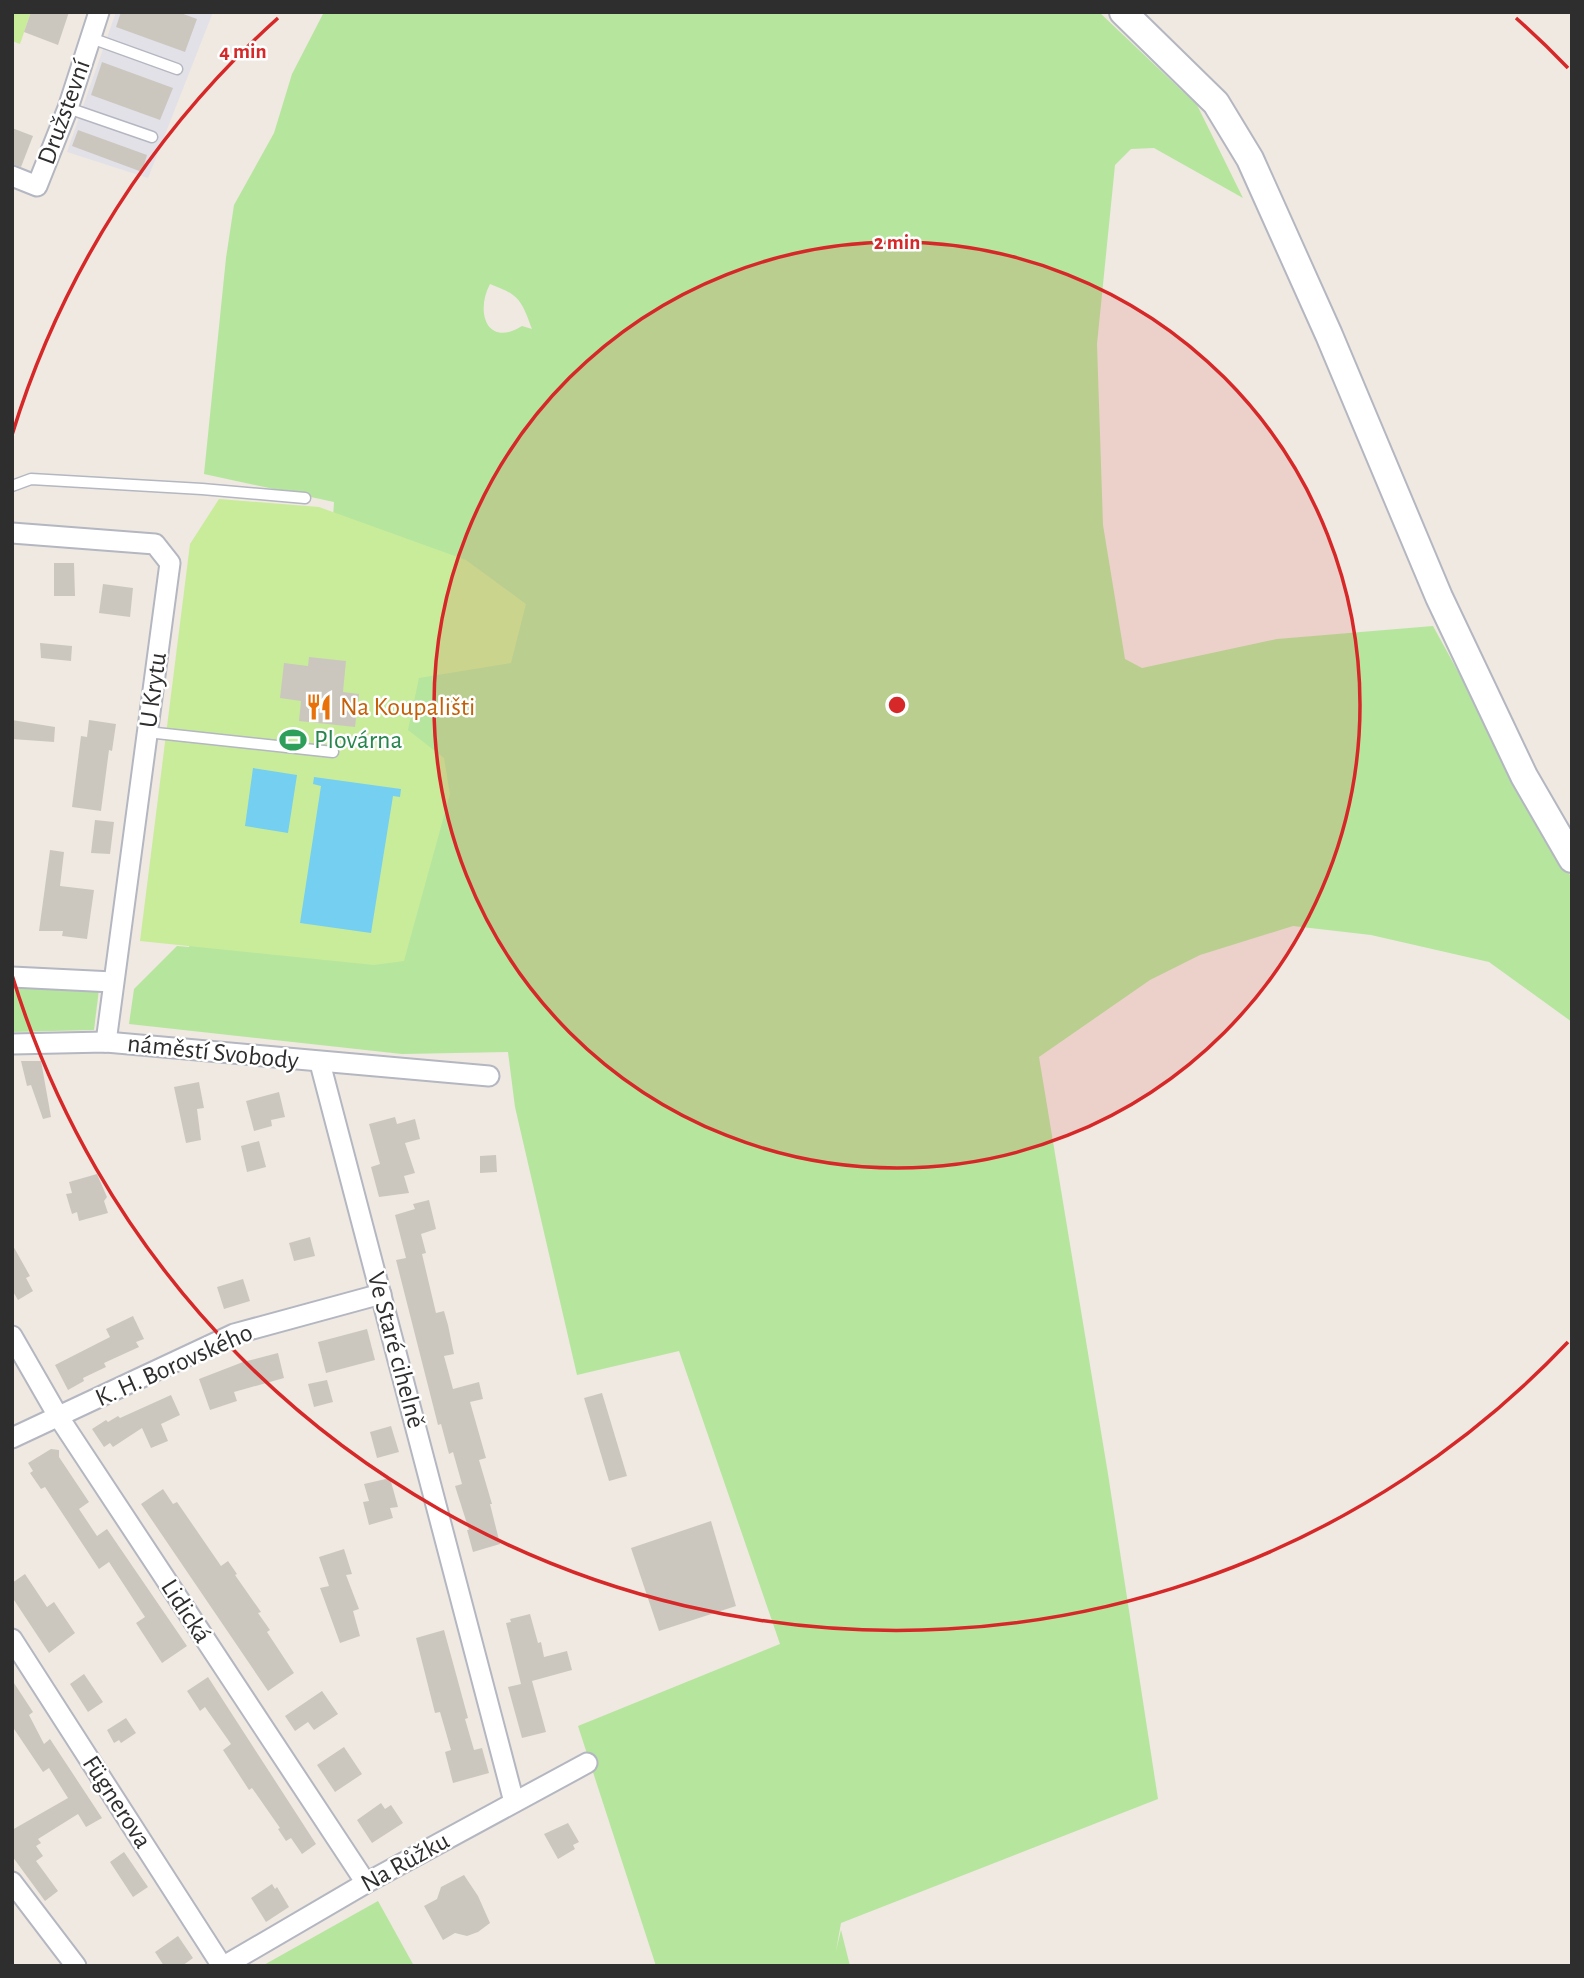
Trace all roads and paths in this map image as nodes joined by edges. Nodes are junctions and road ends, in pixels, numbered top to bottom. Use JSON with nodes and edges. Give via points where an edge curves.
{"nodes":[{"id":1,"x":99,"y":12,"type":"edge"},
{"id":2,"x":1123,"y":12,"type":"edge"},
{"id":3,"x":91,"y":38,"type":"junction"},
{"id":4,"x":177,"y":69,"type":"dead end"},
{"id":5,"x":68,"y":107,"type":"junction"},
{"id":6,"x":152,"y":137,"type":"dead end"},
{"id":7,"x":12,"y":176,"type":"edge"},
{"id":8,"x":12,"y":486,"type":"edge"},
{"id":9,"x":305,"y":498,"type":"dead end"},
{"id":10,"x":12,"y":533,"type":"edge"},
{"id":11,"x":147,"y":732,"type":"junction"},
{"id":12,"x":332,"y":752,"type":"dead end"},
{"id":13,"x":1572,"y":859,"type":"edge"},
{"id":14,"x":12,"y":977,"type":"edge"},
{"id":15,"x":113,"y":982,"type":"junction"},
{"id":16,"x":106,"y":1042,"type":"junction"},
{"id":17,"x":12,"y":1044,"type":"edge"},
{"id":18,"x":320,"y":1063,"type":"junction"},
{"id":19,"x":489,"y":1076,"type":"dead end"},
{"id":20,"x":381,"y":1294,"type":"junction"},
{"id":21,"x":12,"y":1336,"type":"edge"},
{"id":22,"x":58,"y":1416,"type":"junction"},
{"id":23,"x":12,"y":1438,"type":"edge"},
{"id":24,"x":12,"y":1639,"type":"edge"},
{"id":25,"x":587,"y":1763,"type":"dead end"},
{"id":26,"x":514,"y":1802,"type":"junction"},
{"id":27,"x":12,"y":1882,"type":"edge"},
{"id":28,"x":366,"y":1884,"type":"junction"},
{"id":29,"x":75,"y":1966,"type":"edge"},
{"id":30,"x":223,"y":1966,"type":"edge"}],
"edges":[{"from":1,"to":3,"type":"street","name":"Družstevní"},
{"from":2,"to":13,"type":"street","via":[[1216,103],[1250,159],[1439,597],[1524,776]]},
{"from":3,"to":4,"type":"lane"},
{"from":3,"to":5,"type":"street","name":"Družstevní"},
{"from":5,"to":6,"type":"lane"},
{"from":5,"to":7,"type":"street","name":"Družstevní","via":[[37,186]]},
{"from":8,"to":9,"type":"lane","via":[[31,480]]},
{"from":10,"to":11,"type":"street","name":"U Krytu","via":[[155,544],[170,563]]},
{"from":11,"to":12,"type":"lane"},
{"from":11,"to":15,"type":"street","name":"U Krytu"},
{"from":14,"to":15,"type":"street"},
{"from":15,"to":16,"type":"street","name":"náměstí Svobody"},
{"from":16,"to":17,"type":"street","name":"náměstí Svobody"},
{"from":16,"to":18,"type":"street","name":"náměstí Svobody"},
{"from":18,"to":19,"type":"street"},
{"from":18,"to":20,"type":"street","name":"Ve Staré cihelně"},
{"from":20,"to":22,"type":"street","name":"K. H. Borovského","via":[[233,1334]]},
{"from":20,"to":26,"type":"street","name":"Ve Staré cihelně"},
{"from":21,"to":22,"type":"street","name":"Lidická"},
{"from":22,"to":23,"type":"street","name":"K. H. Borovského"},
{"from":22,"to":28,"type":"street","name":"Lidická"},
{"from":24,"to":30,"type":"street","name":"Fügnerova"},
{"from":25,"to":26,"type":"street","name":"Na Růžku"},
{"from":26,"to":28,"type":"street","name":"Na Růžku"},
{"from":27,"to":29,"type":"street"},
{"from":28,"to":30,"type":"street","name":"Na Růžku"}]}
